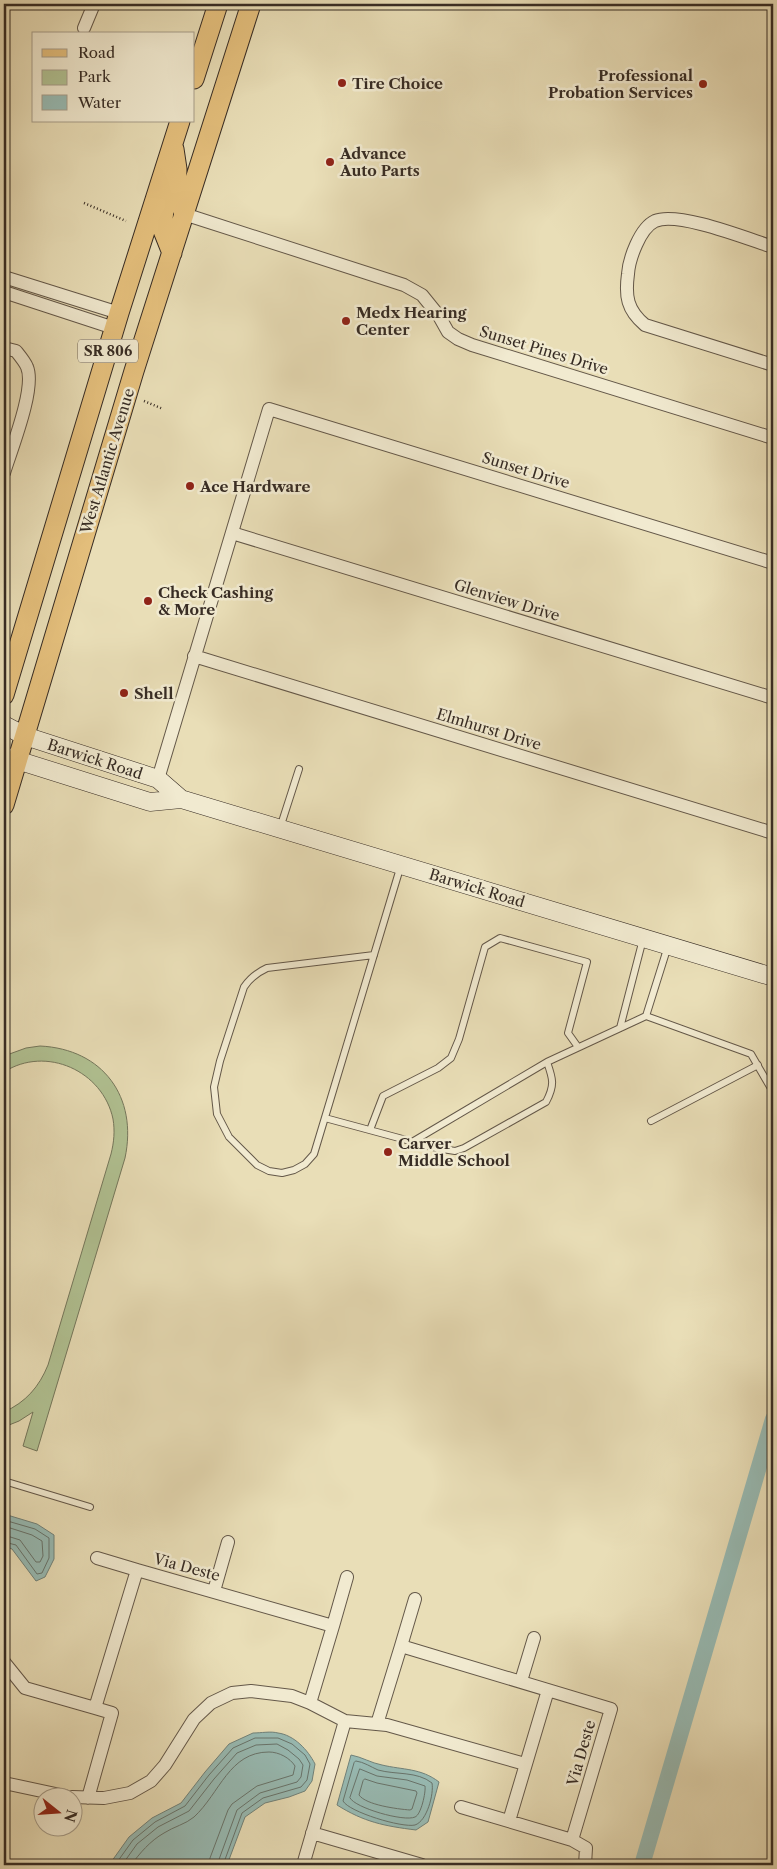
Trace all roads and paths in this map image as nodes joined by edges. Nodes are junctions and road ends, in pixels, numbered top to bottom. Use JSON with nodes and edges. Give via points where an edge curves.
{"nodes":[{"id":1,"x":94,"y":4,"type":"edge"},
{"id":2,"x":218,"y":4,"type":"edge"},
{"id":3,"x":251,"y":4,"type":"edge"},
{"id":4,"x":84,"y":28,"type":"dead end"},
{"id":5,"x":195,"y":76,"type":"edge"},
{"id":6,"x":180,"y":122,"type":"edge"},
{"id":7,"x":173,"y":142,"type":"junction"},
{"id":8,"x":158,"y":190,"type":"junction"},
{"id":9,"x":84,"y":202,"type":"dead end"},
{"id":10,"x":184,"y":214,"type":"junction"},
{"id":11,"x":126,"y":221,"type":"dead end"},
{"id":12,"x":773,"y":247,"type":"edge"},
{"id":13,"x":172,"y":253,"type":"junction"},
{"id":14,"x":4,"y":276,"type":"edge"},
{"id":15,"x":4,"y":292,"type":"edge"},
{"id":16,"x":117,"y":320,"type":"junction"},
{"id":17,"x":4,"y":348,"type":"edge"},
{"id":18,"x":773,"y":365,"type":"edge"},
{"id":19,"x":144,"y":401,"type":"dead end"},
{"id":20,"x":164,"y":409,"type":"dead end"},
{"id":21,"x":773,"y":438,"type":"edge"},
{"id":22,"x":4,"y":473,"type":"edge"},
{"id":23,"x":232,"y":532,"type":"junction"},
{"id":24,"x":773,"y":563,"type":"edge"},
{"id":25,"x":194,"y":656,"type":"junction"},
{"id":26,"x":4,"y":695,"type":"edge"},
{"id":27,"x":773,"y":698,"type":"edge"},
{"id":28,"x":4,"y":725,"type":"edge"},
{"id":29,"x":24,"y":736,"type":"junction"},
{"id":30,"x":11,"y":758,"type":"edge"},
{"id":31,"x":298,"y":769,"type":"dead end"},
{"id":32,"x":158,"y":779,"type":"junction"},
{"id":33,"x":181,"y":799,"type":"junction"},
{"id":34,"x":4,"y":805,"type":"edge"},
{"id":35,"x":280,"y":829,"type":"junction"},
{"id":36,"x":773,"y":833,"type":"edge"},
{"id":37,"x":401,"y":865,"type":"junction"},
{"id":38,"x":644,"y":938,"type":"junction"},
{"id":39,"x":668,"y":945,"type":"junction"},
{"id":40,"x":374,"y":955,"type":"junction"},
{"id":41,"x":773,"y":977,"type":"edge"},
{"id":42,"x":646,"y":1016,"type":"junction"},
{"id":43,"x":620,"y":1028,"type":"junction"},
{"id":44,"x":578,"y":1047,"type":"junction"},
{"id":45,"x":547,"y":1062,"type":"junction"},
{"id":46,"x":758,"y":1066,"type":"junction"},
{"id":47,"x":773,"y":1092,"type":"edge"},
{"id":48,"x":325,"y":1118,"type":"junction"},
{"id":49,"x":651,"y":1121,"type":"dead end"},
{"id":50,"x":370,"y":1130,"type":"junction"},
{"id":51,"x":412,"y":1142,"type":"junction"},
{"id":52,"x":4,"y":1481,"type":"edge"},
{"id":53,"x":90,"y":1507,"type":"dead end"},
{"id":54,"x":228,"y":1542,"type":"dead end"},
{"id":55,"x":97,"y":1558,"type":"dead end"},
{"id":56,"x":137,"y":1570,"type":"junction"},
{"id":57,"x":348,"y":1577,"type":"dead end"},
{"id":58,"x":214,"y":1591,"type":"junction"},
{"id":59,"x":415,"y":1599,"type":"dead end"},
{"id":60,"x":333,"y":1626,"type":"junction"},
{"id":61,"x":534,"y":1638,"type":"dead end"},
{"id":62,"x":401,"y":1646,"type":"junction"},
{"id":63,"x":4,"y":1662,"type":"edge"},
{"id":64,"x":521,"y":1681,"type":"junction"},
{"id":65,"x":548,"y":1690,"type":"junction"},
{"id":66,"x":310,"y":1703,"type":"junction"},
{"id":67,"x":95,"y":1708,"type":"junction"},
{"id":68,"x":345,"y":1721,"type":"junction"},
{"id":69,"x":377,"y":1724,"type":"junction"},
{"id":70,"x":525,"y":1764,"type":"junction"},
{"id":71,"x":4,"y":1783,"type":"edge"},
{"id":72,"x":32,"y":1789,"type":"edge"},
{"id":73,"x":82,"y":1798,"type":"edge"},
{"id":74,"x":88,"y":1798,"type":"junction"},
{"id":75,"x":461,"y":1807,"type":"dead end"},
{"id":76,"x":509,"y":1821,"type":"junction"},
{"id":77,"x":312,"y":1833,"type":"junction"},
{"id":78,"x":572,"y":1840,"type":"junction"},
{"id":79,"x":303,"y":1865,"type":"edge"},
{"id":80,"x":422,"y":1865,"type":"edge"},
{"id":81,"x":585,"y":1865,"type":"edge"}],
"edges":[{"from":1,"to":4,"type":"street"},
{"from":2,"to":5,"type":"main road"},
{"from":3,"to":10,"type":"main road","name":"West Atlantic Avenue","number":"SR 806"},
{"from":6,"to":7,"type":"main road","name":"West Atlantic Avenue","number":"SR 806"},
{"from":7,"to":8,"type":"main road","name":"West Atlantic Avenue","number":"SR 806"},
{"from":7,"to":10,"type":"main road","via":[[178,169],[176,191]]},
{"from":8,"to":13,"type":"main road","via":[[164,210],[162,228]]},
{"from":8,"to":16,"type":"main road","name":"West Atlantic Avenue","number":"SR 806"},
{"from":9,"to":11,"type":"path"},
{"from":10,"to":13,"type":"main road","name":"West Atlantic Avenue","number":"SR 806"},
{"from":10,"to":21,"type":"street","name":"Sunset Pines Drive","via":[[404,285],[422,295],[448,332],[472,345]]},
{"from":12,"to":18,"type":"street","via":[[688,221],[666,218],[653,222],[634,248],[626,290],[630,310],[645,325]]},
{"from":13,"to":29,"type":"main road","name":"West Atlantic Avenue","number":"SR 806"},
{"from":14,"to":16,"type":"street"},
{"from":15,"to":16,"type":"street"},
{"from":16,"to":26,"type":"main road","name":"West Atlantic Avenue","number":"SR 806"},
{"from":17,"to":22,"type":"street","via":[[16,351],[27,367],[30,382]]},
{"from":19,"to":20,"type":"path"},
{"from":23,"to":24,"type":"street","name":"Sunset Drive","via":[[269,409]]},
{"from":23,"to":25,"type":"street"},
{"from":23,"to":27,"type":"street","name":"Glenview Drive"},
{"from":25,"to":32,"type":"street"},
{"from":25,"to":36,"type":"street","name":"Elmhurst Drive"},
{"from":28,"to":29,"type":"street","name":"Barwick Road"},
{"from":29,"to":30,"type":"main road","name":"West Atlantic Avenue","number":"SR 806"},
{"from":29,"to":32,"type":"street","name":"Barwick Road"},
{"from":30,"to":33,"type":"street","name":"Barwick Road","via":[[150,802]]},
{"from":30,"to":34,"type":"main road","name":"West Atlantic Avenue","number":"SR 806"},
{"from":31,"to":35,"type":"lane"},
{"from":32,"to":33,"type":"street","name":"Barwick Road"},
{"from":33,"to":35,"type":"street","name":"Barwick Road"},
{"from":35,"to":37,"type":"street","name":"Barwick Road"},
{"from":37,"to":38,"type":"street","name":"Barwick Road"},
{"from":37,"to":40,"type":"lane"},
{"from":38,"to":39,"type":"street","name":"Barwick Road"},
{"from":38,"to":43,"type":"lane"},
{"from":39,"to":41,"type":"street","name":"Barwick Road"},
{"from":39,"to":42,"type":"lane"},
{"from":40,"to":48,"type":"lane"},
{"from":40,"to":48,"type":"lane","via":[[277,966],[258,972],[244,987],[220,1061],[214,1087],[217,1114],[229,1137],[257,1165],[282,1173],[306,1164],[314,1154]]},
{"from":42,"to":43,"type":"lane"},
{"from":42,"to":46,"type":"lane","via":[[751,1054]]},
{"from":43,"to":44,"type":"lane"},
{"from":44,"to":45,"type":"lane"},
{"from":44,"to":50,"type":"lane","via":[[568,1033],[587,962],[500,938],[485,947],[451,1058],[382,1096]]},
{"from":45,"to":51,"type":"lane"},
{"from":45,"to":51,"type":"lane","via":[[553,1078],[552,1091],[546,1102],[455,1151]]},
{"from":46,"to":47,"type":"lane"},
{"from":46,"to":49,"type":"lane"},
{"from":48,"to":50,"type":"lane"},
{"from":50,"to":51,"type":"lane"},
{"from":52,"to":53,"type":"lane"},
{"from":54,"to":58,"type":"street"},
{"from":55,"to":56,"type":"street"},
{"from":56,"to":58,"type":"street","name":"Via Deste"},
{"from":56,"to":67,"type":"street","name":"Via Deste"},
{"from":57,"to":60,"type":"street"},
{"from":58,"to":60,"type":"street","name":"Via Deste"},
{"from":59,"to":62,"type":"street"},
{"from":60,"to":66,"type":"street"},
{"from":61,"to":64,"type":"street"},
{"from":62,"to":64,"type":"street","name":"Via Deste"},
{"from":62,"to":69,"type":"street"},
{"from":63,"to":67,"type":"street","via":[[25,1688]]},
{"from":64,"to":65,"type":"street","name":"Via Deste"},
{"from":65,"to":70,"type":"street"},
{"from":65,"to":78,"type":"street","name":"Via Deste","via":[[610,1709]]},
{"from":66,"to":68,"type":"street"},
{"from":66,"to":74,"type":"street","via":[[277,1693],[232,1693],[211,1702],[194,1719],[166,1766],[151,1781],[130,1793]]},
{"from":67,"to":74,"type":"street","via":[[112,1713]]},
{"from":68,"to":69,"type":"street"},
{"from":68,"to":77,"type":"street"},
{"from":69,"to":70,"type":"street"},
{"from":70,"to":76,"type":"street"},
{"from":71,"to":72,"type":"street"},
{"from":73,"to":74,"type":"street"},
{"from":75,"to":76,"type":"street"},
{"from":76,"to":78,"type":"street"},
{"from":77,"to":79,"type":"street"},
{"from":77,"to":80,"type":"street"},
{"from":78,"to":81,"type":"street","via":[[586,1848]]}]}
